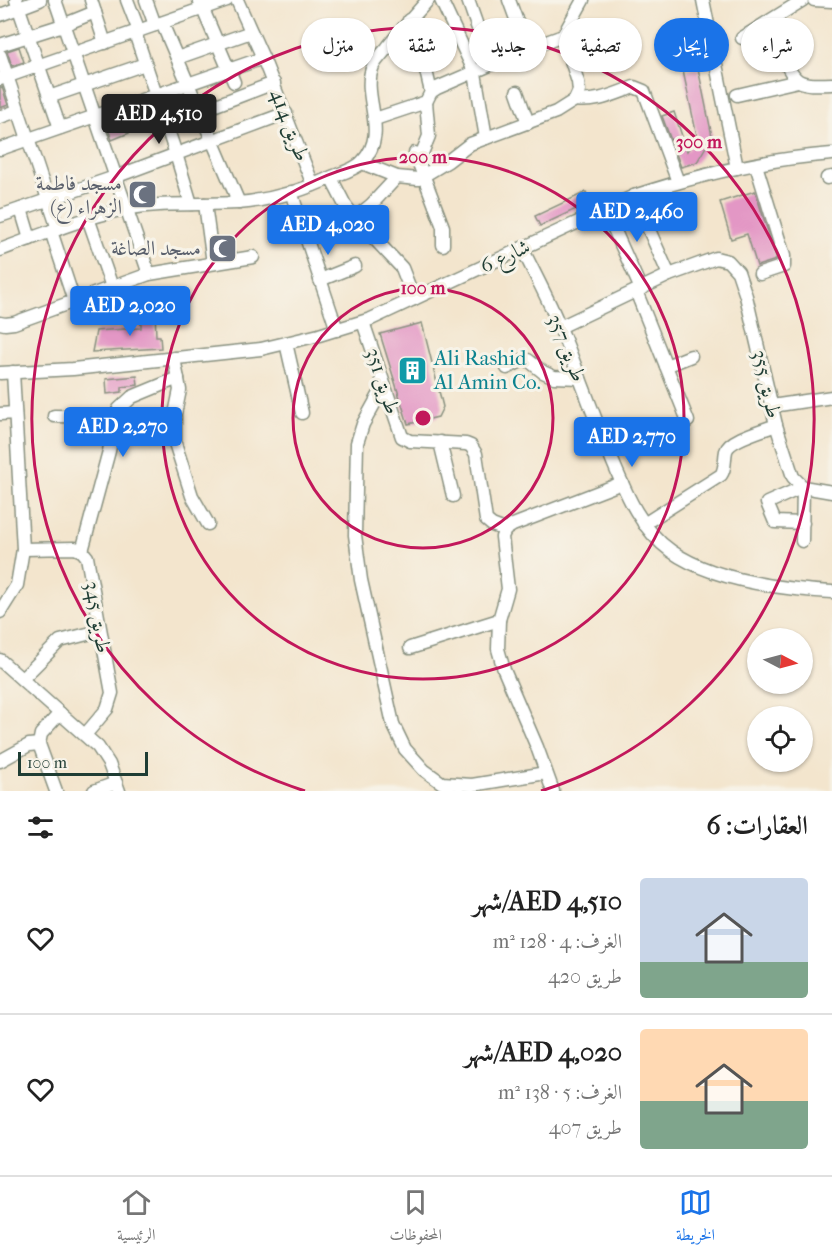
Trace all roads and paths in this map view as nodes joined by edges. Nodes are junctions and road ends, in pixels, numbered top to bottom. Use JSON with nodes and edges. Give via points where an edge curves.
{"nodes":[{"id":1,"x":40,"y":0,"type":"edge"},
{"id":2,"x":55,"y":0,"type":"edge"},
{"id":3,"x":128,"y":0,"type":"edge"},
{"id":4,"x":137,"y":0,"type":"edge"},
{"id":5,"x":145,"y":0,"type":"edge"},
{"id":6,"x":227,"y":0,"type":"edge"},
{"id":7,"x":237,"y":0,"type":"edge"},
{"id":8,"x":428,"y":0,"type":"edge"},
{"id":9,"x":441,"y":0,"type":"edge"},
{"id":10,"x":468,"y":0,"type":"edge"},
{"id":11,"x":509,"y":0,"type":"edge"},
{"id":12,"x":583,"y":0,"type":"edge"},
{"id":13,"x":703,"y":0,"type":"edge"},
{"id":14,"x":804,"y":0,"type":"edge"},
{"id":15,"x":814,"y":0,"type":"edge"},
{"id":16,"x":832,"y":1,"type":"edge"},
{"id":17,"x":18,"y":4,"type":"edge"},
{"id":18,"x":201,"y":4,"type":"edge"},
{"id":19,"x":93,"y":6,"type":"edge"},
{"id":20,"x":0,"y":15,"type":"edge"},
{"id":21,"x":411,"y":18,"type":"edge"},
{"id":22,"x":515,"y":18,"type":"edge"},
{"id":23,"x":574,"y":18,"type":"edge"},
{"id":24,"x":776,"y":18,"type":"edge"},
{"id":25,"x":159,"y":24,"type":"junction"},
{"id":26,"x":63,"y":25,"type":"junction"},
{"id":27,"x":137,"y":32,"type":"junction"},
{"id":28,"x":251,"y":32,"type":"junction"},
{"id":29,"x":28,"y":36,"type":"junction"},
{"id":30,"x":105,"y":43,"type":"junction"},
{"id":31,"x":218,"y":43,"type":"junction"},
{"id":32,"x":0,"y":45,"type":"edge"},
{"id":33,"x":387,"y":48,"type":"edge"},
{"id":34,"x":72,"y":54,"type":"junction"},
{"id":35,"x":467,"y":54,"type":"junction"},
{"id":36,"x":0,"y":55,"type":"edge"},
{"id":37,"x":177,"y":58,"type":"junction"},
{"id":38,"x":263,"y":58,"type":"junction"},
{"id":39,"x":145,"y":64,"type":"junction"},
{"id":40,"x":38,"y":66,"type":"junction"},
{"id":41,"x":229,"y":70,"type":"junction"},
{"id":42,"x":425,"y":72,"type":"edge"},
{"id":43,"x":575,"y":72,"type":"edge"},
{"id":44,"x":791,"y":72,"type":"edge"},
{"id":45,"x":475,"y":73,"type":"junction"},
{"id":46,"x":3,"y":78,"type":"edge"},
{"id":47,"x":798,"y":81,"type":"junction"},
{"id":48,"x":234,"y":82,"type":"dead end"},
{"id":49,"x":273,"y":83,"type":"junction"},
{"id":50,"x":84,"y":84,"type":"junction"},
{"id":51,"x":832,"y":84,"type":"edge"},
{"id":52,"x":189,"y":85,"type":"junction"},
{"id":53,"x":517,"y":92,"type":"dead end"},
{"id":54,"x":737,"y":95,"type":"dead end"},
{"id":55,"x":156,"y":96,"type":"junction"},
{"id":56,"x":48,"y":97,"type":"junction"},
{"id":57,"x":429,"y":97,"type":"junction"},
{"id":58,"x":575,"y":100,"type":"junction"},
{"id":59,"x":17,"y":111,"type":"junction"},
{"id":60,"x":200,"y":111,"type":"junction"},
{"id":61,"x":286,"y":113,"type":"junction"},
{"id":62,"x":94,"y":116,"type":"junction"},
{"id":63,"x":0,"y":117,"type":"edge"},
{"id":64,"x":375,"y":119,"type":"junction"},
{"id":65,"x":528,"y":123,"type":"junction"},
{"id":66,"x":60,"y":128,"type":"junction"},
{"id":67,"x":486,"y":138,"type":"junction"},
{"id":68,"x":27,"y":139,"type":"junction"},
{"id":69,"x":213,"y":141,"type":"junction"},
{"id":70,"x":0,"y":149,"type":"edge"},
{"id":71,"x":176,"y":154,"type":"junction"},
{"id":72,"x":832,"y":154,"type":"edge"},
{"id":73,"x":362,"y":163,"type":"junction"},
{"id":74,"x":756,"y":165,"type":"junction"},
{"id":75,"x":737,"y":168,"type":"junction"},
{"id":76,"x":115,"y":177,"type":"junction"},
{"id":77,"x":397,"y":177,"type":"junction"},
{"id":78,"x":423,"y":177,"type":"junction"},
{"id":79,"x":331,"y":178,"type":"junction"},
{"id":80,"x":678,"y":182,"type":"junction"},
{"id":81,"x":313,"y":185,"type":"junction"},
{"id":82,"x":291,"y":192,"type":"junction"},
{"id":83,"x":634,"y":196,"type":"junction"},
{"id":84,"x":48,"y":200,"type":"junction"},
{"id":85,"x":239,"y":203,"type":"junction"},
{"id":86,"x":190,"y":204,"type":"junction"},
{"id":87,"x":205,"y":204,"type":"junction"},
{"id":88,"x":21,"y":209,"type":"junction"},
{"id":89,"x":126,"y":209,"type":"junction"},
{"id":90,"x":605,"y":209,"type":"junction"},
{"id":91,"x":0,"y":216,"type":"edge"},
{"id":92,"x":88,"y":218,"type":"junction"},
{"id":93,"x":355,"y":218,"type":"junction"},
{"id":94,"x":55,"y":230,"type":"junction"},
{"id":95,"x":30,"y":239,"type":"junction"},
{"id":96,"x":443,"y":245,"type":"dead end"},
{"id":97,"x":0,"y":248,"type":"edge"},
{"id":98,"x":522,"y":248,"type":"junction"},
{"id":99,"x":253,"y":257,"type":"dead end"},
{"id":100,"x":213,"y":263,"type":"junction"},
{"id":101,"x":355,"y":266,"type":"dead end"},
{"id":102,"x":760,"y":273,"type":"dead end"},
{"id":103,"x":149,"y":274,"type":"junction"},
{"id":104,"x":669,"y":274,"type":"junction"},
{"id":105,"x":320,"y":280,"type":"junction"},
{"id":106,"x":112,"y":287,"type":"junction"},
{"id":107,"x":638,"y":290,"type":"junction"},
{"id":108,"x":414,"y":299,"type":"junction"},
{"id":109,"x":74,"y":301,"type":"junction"},
{"id":110,"x":363,"y":322,"type":"junction"},
{"id":111,"x":0,"y":323,"type":"edge"},
{"id":112,"x":560,"y":327,"type":"junction"},
{"id":113,"x":337,"y":330,"type":"junction"},
{"id":114,"x":286,"y":343,"type":"junction"},
{"id":115,"x":691,"y":356,"type":"dead end"},
{"id":116,"x":174,"y":358,"type":"junction"},
{"id":117,"x":666,"y":366,"type":"junction"},
{"id":118,"x":507,"y":368,"type":"dead end"},
{"id":119,"x":6,"y":372,"type":"edge"},
{"id":120,"x":178,"y":378,"type":"junction"},
{"id":121,"x":580,"y":378,"type":"junction"},
{"id":122,"x":384,"y":386,"type":"junction"},
{"id":123,"x":832,"y":397,"type":"edge"},
{"id":124,"x":772,"y":406,"type":"junction"},
{"id":125,"x":15,"y":413,"type":"junction"},
{"id":126,"x":302,"y":413,"type":"dead end"},
{"id":127,"x":0,"y":414,"type":"edge"},
{"id":128,"x":54,"y":416,"type":"dead end"},
{"id":129,"x":116,"y":417,"type":"junction"},
{"id":130,"x":688,"y":421,"type":"dead end"},
{"id":131,"x":776,"y":425,"type":"junction"},
{"id":132,"x":440,"y":442,"type":"junction"},
{"id":133,"x":622,"y":483,"type":"junction"},
{"id":134,"x":803,"y":487,"type":"junction"},
{"id":135,"x":832,"y":492,"type":"edge"},
{"id":136,"x":453,"y":496,"type":"dead end"},
{"id":137,"x":803,"y":522,"type":"junction"},
{"id":138,"x":208,"y":524,"type":"dead end"},
{"id":139,"x":644,"y":524,"type":"junction"},
{"id":140,"x":506,"y":530,"type":"junction"},
{"id":141,"x":802,"y":541,"type":"dead end"},
{"id":142,"x":23,"y":549,"type":"junction"},
{"id":143,"x":82,"y":551,"type":"junction"},
{"id":144,"x":832,"y":592,"type":"edge"},
{"id":145,"x":1,"y":609,"type":"edge"},
{"id":146,"x":500,"y":620,"type":"junction"},
{"id":147,"x":99,"y":631,"type":"junction"},
{"id":148,"x":410,"y":648,"type":"dead end"},
{"id":149,"x":0,"y":660,"type":"edge"},
{"id":150,"x":22,"y":679,"type":"junction"},
{"id":151,"x":60,"y":713,"type":"junction"},
{"id":152,"x":85,"y":735,"type":"junction"},
{"id":153,"x":39,"y":744,"type":"junction"},
{"id":154,"x":0,"y":761,"type":"edge"},
{"id":155,"x":546,"y":773,"type":"junction"},
{"id":156,"x":118,"y":787,"type":"edge"},
{"id":157,"x":56,"y":791,"type":"edge"},
{"id":158,"x":94,"y":791,"type":"edge"},
{"id":159,"x":553,"y":791,"type":"edge"}],
"edges":[{"from":1,"to":17,"type":"street"},
{"from":2,"to":26,"type":"street"},
{"from":3,"to":27,"type":"street"},
{"from":4,"to":5,"type":"street"},
{"from":5,"to":25,"type":"street"},
{"from":6,"to":18,"type":"street"},
{"from":7,"to":28,"type":"street","name":"طريق 414"},
{"from":8,"to":21,"type":"street"},
{"from":9,"to":35,"type":"street"},
{"from":10,"to":35,"type":"street","via":[[482,40],[481,46]]},
{"from":11,"to":22,"type":"street"},
{"from":12,"to":23,"type":"street"},
{"from":13,"to":75,"type":"street"},
{"from":14,"to":24,"type":"street"},
{"from":15,"to":16,"type":"street"},
{"from":17,"to":20,"type":"street"},
{"from":17,"to":29,"type":"street"},
{"from":18,"to":25,"type":"street"},
{"from":18,"to":31,"type":"street"},
{"from":19,"to":26,"type":"street"},
{"from":19,"to":30,"type":"street"},
{"from":25,"to":27,"type":"street"},
{"from":25,"to":37,"type":"street"},
{"from":26,"to":29,"type":"street"},
{"from":26,"to":34,"type":"street"},
{"from":27,"to":30,"type":"street"},
{"from":27,"to":39,"type":"street"},
{"from":28,"to":31,"type":"street"},
{"from":28,"to":38,"type":"street","name":"طريق 414"},
{"from":29,"to":32,"type":"street"},
{"from":29,"to":40,"type":"street"},
{"from":30,"to":34,"type":"street"},
{"from":31,"to":37,"type":"street"},
{"from":31,"to":41,"type":"street"},
{"from":33,"to":64,"type":"street","via":[[373,66],[370,78]]},
{"from":34,"to":40,"type":"street"},
{"from":34,"to":50,"type":"street"},
{"from":35,"to":45,"type":"street"},
{"from":36,"to":46,"type":"street"},
{"from":37,"to":52,"type":"street"},
{"from":38,"to":41,"type":"street"},
{"from":38,"to":49,"type":"street","name":"طريق 414"},
{"from":39,"to":50,"type":"street"},
{"from":39,"to":55,"type":"street"},
{"from":40,"to":46,"type":"street"},
{"from":40,"to":56,"type":"street"},
{"from":41,"to":48,"type":"street"},
{"from":41,"to":52,"type":"street"},
{"from":42,"to":57,"type":"street"},
{"from":43,"to":58,"type":"street","via":[[579,91]]},
{"from":44,"to":47,"type":"street"},
{"from":45,"to":57,"type":"street"},
{"from":45,"to":67,"type":"street"},
{"from":46,"to":59,"type":"street"},
{"from":47,"to":51,"type":"street"},
{"from":47,"to":54,"type":"street"},
{"from":49,"to":60,"type":"street"},
{"from":49,"to":61,"type":"street","name":"طريق 414"},
{"from":50,"to":56,"type":"street"},
{"from":50,"to":62,"type":"street"},
{"from":52,"to":55,"type":"street"},
{"from":52,"to":60,"type":"street"},
{"from":53,"to":65,"type":"street"},
{"from":55,"to":62,"type":"street"},
{"from":55,"to":71,"type":"street"},
{"from":56,"to":66,"type":"street"},
{"from":57,"to":64,"type":"street"},
{"from":57,"to":78,"type":"street","via":[[429,136],[416,158]]},
{"from":58,"to":65,"type":"street"},
{"from":58,"to":80,"type":"street","via":[[596,100],[641,88]]},
{"from":59,"to":63,"type":"street"},
{"from":59,"to":68,"type":"street"},
{"from":60,"to":69,"type":"street"},
{"from":61,"to":69,"type":"street"},
{"from":61,"to":81,"type":"street","name":"طريق 414"},
{"from":62,"to":66,"type":"street"},
{"from":62,"to":76,"type":"street"},
{"from":64,"to":73,"type":"street","via":[[374,138]]},
{"from":65,"to":67,"type":"street"},
{"from":66,"to":68,"type":"street"},
{"from":67,"to":78,"type":"street","via":[[470,144]]},
{"from":68,"to":70,"type":"street"},
{"from":68,"to":84,"type":"street"},
{"from":69,"to":71,"type":"street"},
{"from":69,"to":85,"type":"street"},
{"from":71,"to":76,"type":"street"},
{"from":71,"to":86,"type":"street"},
{"from":72,"to":74,"type":"street","name":"شارع 6"},
{"from":73,"to":77,"type":"street"},
{"from":73,"to":79,"type":"street"},
{"from":74,"to":75,"type":"street","name":"شارع 6"},
{"from":74,"to":102,"type":"street","via":[[784,256],[784,266]]},
{"from":75,"to":80,"type":"street","name":"شارع 6"},
{"from":76,"to":84,"type":"street"},
{"from":76,"to":89,"type":"street"},
{"from":77,"to":78,"type":"street"},
{"from":77,"to":93,"type":"street"},
{"from":78,"to":96,"type":"street","via":[[443,228]]},
{"from":79,"to":81,"type":"street"},
{"from":79,"to":93,"type":"street"},
{"from":80,"to":83,"type":"street","name":"شارع 6"},
{"from":81,"to":82,"type":"street"},
{"from":82,"to":85,"type":"street"},
{"from":82,"to":105,"type":"street"},
{"from":83,"to":90,"type":"street","name":"شارع 6"},
{"from":83,"to":104,"type":"street"},
{"from":84,"to":88,"type":"street"},
{"from":84,"to":94,"type":"street"},
{"from":85,"to":87,"type":"street"},
{"from":86,"to":87,"type":"street"},
{"from":86,"to":89,"type":"street","via":[[161,203]]},
{"from":87,"to":100,"type":"street"},
{"from":88,"to":91,"type":"street"},
{"from":88,"to":95,"type":"street"},
{"from":89,"to":92,"type":"street"},
{"from":89,"to":103,"type":"street"},
{"from":90,"to":98,"type":"street","name":"شارع 6"},
{"from":90,"to":107,"type":"street"},
{"from":92,"to":94,"type":"street"},
{"from":92,"to":106,"type":"street"},
{"from":93,"to":108,"type":"street","via":[[402,268]]},
{"from":94,"to":95,"type":"street"},
{"from":94,"to":109,"type":"street"},
{"from":95,"to":97,"type":"street"},
{"from":98,"to":108,"type":"street","name":"شارع 6"},
{"from":98,"to":112,"type":"street","name":"طريق 357"},
{"from":99,"to":100,"type":"street"},
{"from":100,"to":103,"type":"street"},
{"from":101,"to":105,"type":"street"},
{"from":103,"to":106,"type":"street"},
{"from":104,"to":107,"type":"street"},
{"from":104,"to":124,"type":"street","name":"طريق 355","via":[[719,258],[732,264],[746,296]]},
{"from":105,"to":113,"type":"street"},
{"from":106,"to":109,"type":"street"},
{"from":107,"to":112,"type":"street"},
{"from":107,"to":117,"type":"street"},
{"from":108,"to":110,"type":"street","name":"شارع 6"},
{"from":109,"to":111,"type":"street","via":[[14,322]]},
{"from":110,"to":113,"type":"street","name":"شارع 6"},
{"from":110,"to":122,"type":"street","name":"طريق 351"},
{"from":112,"to":121,"type":"street","name":"طريق 357"},
{"from":113,"to":114,"type":"street","name":"شارع 6"},
{"from":114,"to":116,"type":"street","name":"شارع 6"},
{"from":114,"to":126,"type":"street"},
{"from":115,"to":117,"type":"street"},
{"from":116,"to":119,"type":"street","name":"شارع 6"},
{"from":116,"to":120,"type":"street"},
{"from":117,"to":130,"type":"street"},
{"from":118,"to":121,"type":"street","via":[[528,360],[554,377]]},
{"from":119,"to":125,"type":"street"},
{"from":120,"to":129,"type":"street","via":[[132,397]]},
{"from":120,"to":138,"type":"street","via":[[175,443],[192,496]]},
{"from":121,"to":133,"type":"street","name":"طريق 357"},
{"from":122,"to":132,"type":"street","name":"طريق 351","via":[[402,437]]},
{"from":122,"to":155,"type":"street","via":[[357,443],[355,535],[364,600],[393,724],[405,749],[442,783],[472,785]]},
{"from":123,"to":124,"type":"street"},
{"from":124,"to":131,"type":"street","name":"طريق 355"},
{"from":125,"to":127,"type":"street"},
{"from":125,"to":142,"type":"street"},
{"from":128,"to":129,"type":"street"},
{"from":129,"to":143,"type":"street"},
{"from":131,"to":134,"type":"street","name":"طريق 355","via":[[792,477]]},
{"from":131,"to":139,"type":"street","via":[[730,444],[721,475]]},
{"from":132,"to":136,"type":"street"},
{"from":132,"to":140,"type":"street","via":[[466,444],[474,449],[486,520]]},
{"from":133,"to":139,"type":"street","name":"طريق 357"},
{"from":133,"to":140,"type":"street"},
{"from":134,"to":135,"type":"street"},
{"from":134,"to":137,"type":"street"},
{"from":134,"to":137,"type":"street","via":[[767,504],[775,522]]},
{"from":137,"to":141,"type":"street"},
{"from":139,"to":144,"type":"street","name":"طريق 357","via":[[671,552],[734,578]]},
{"from":140,"to":146,"type":"street","via":[[502,537],[508,589]]},
{"from":142,"to":143,"type":"street"},
{"from":142,"to":145,"type":"street","via":[[17,585]]},
{"from":143,"to":147,"type":"street","name":"طريق 345","via":[[88,561]]},
{"from":146,"to":148,"type":"street"},
{"from":146,"to":155,"type":"street","via":[[501,660]]},
{"from":147,"to":150,"type":"street","via":[[60,641]]},
{"from":147,"to":152,"type":"street","name":"طريق 345","via":[[111,699],[108,709]]},
{"from":149,"to":150,"type":"street"},
{"from":150,"to":151,"type":"street"},
{"from":151,"to":152,"type":"street"},
{"from":151,"to":153,"type":"street","via":[[42,734]]},
{"from":152,"to":156,"type":"street","via":[[106,758]]},
{"from":153,"to":154,"type":"street","via":[[29,745]]},
{"from":153,"to":157,"type":"street"},
{"from":155,"to":159,"type":"street"},
{"from":156,"to":158,"type":"street"}]}
